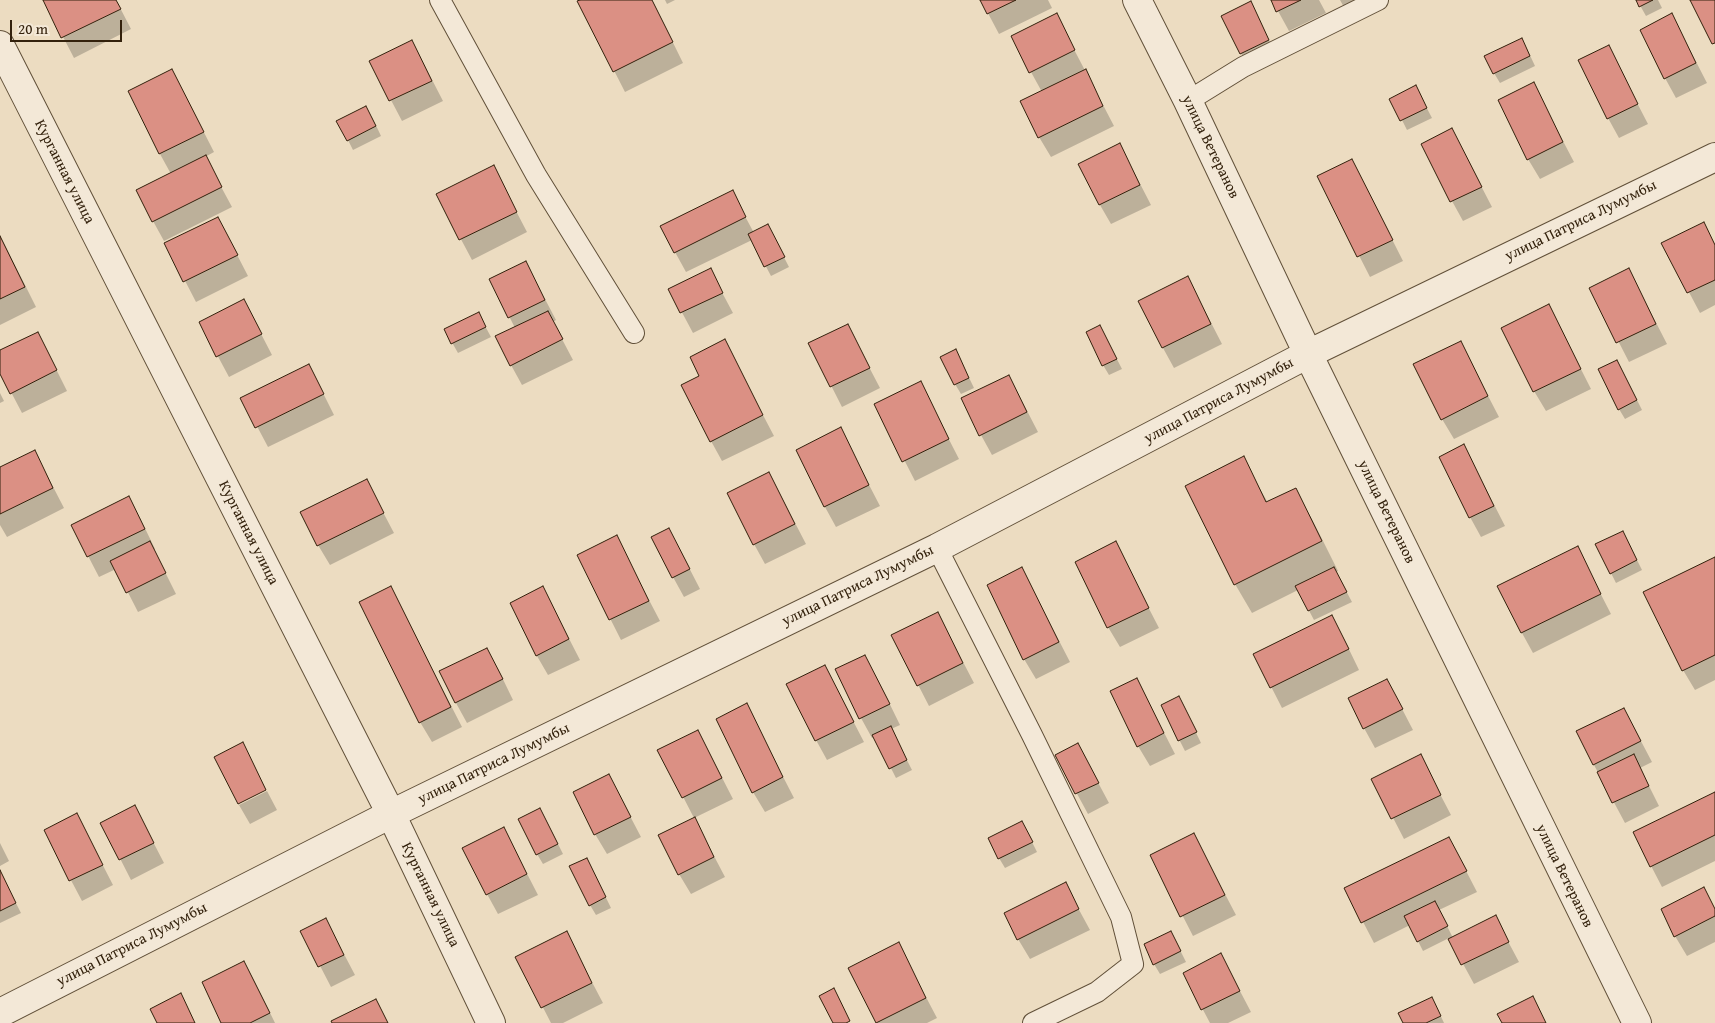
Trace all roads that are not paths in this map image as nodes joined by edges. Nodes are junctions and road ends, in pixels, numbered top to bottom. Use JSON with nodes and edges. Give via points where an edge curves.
{"nodes":[{"id":1,"x":440,"y":0,"type":"edge"},
{"id":2,"x":1137,"y":0,"type":"edge"},
{"id":3,"x":1378,"y":0,"type":"edge"},
{"id":4,"x":0,"y":45,"type":"edge"},
{"id":5,"x":1188,"y":101,"type":"junction"},
{"id":6,"x":1715,"y":157,"type":"edge"},
{"id":7,"x":634,"y":333,"type":"dead end"},
{"id":8,"x":1308,"y":354,"type":"junction"},
{"id":9,"x":937,"y":548,"type":"junction"},
{"id":10,"x":391,"y":814,"type":"junction"},
{"id":11,"x":0,"y":1013,"type":"edge"},
{"id":12,"x":491,"y":1023,"type":"edge"},
{"id":13,"x":1033,"y":1023,"type":"edge"},
{"id":14,"x":1637,"y":1023,"type":"edge"}],
"edges":[{"from":1,"to":7,"type":"lane","via":[[536,175]]},
{"from":2,"to":5,"type":"street","name":"улица Ветеранов"},
{"from":3,"to":5,"type":"lane","via":[[1243,67]]},
{"from":4,"to":10,"type":"street","name":"Курганная улица"},
{"from":5,"to":8,"type":"street","name":"улица Ветеранов"},
{"from":6,"to":8,"type":"street","name":"улица Патриса Лумумбы"},
{"from":8,"to":9,"type":"street","name":"улица Патриса Лумумбы"},
{"from":8,"to":14,"type":"street","name":"улица Ветеранов"},
{"from":9,"to":10,"type":"street","name":"улица Патриса Лумумбы"},
{"from":9,"to":13,"type":"lane","via":[[1121,917],[1133,964],[1097,992]]},
{"from":10,"to":11,"type":"street","name":"улица Патриса Лумумбы"},
{"from":10,"to":12,"type":"street","name":"Курганная улица"}]}
